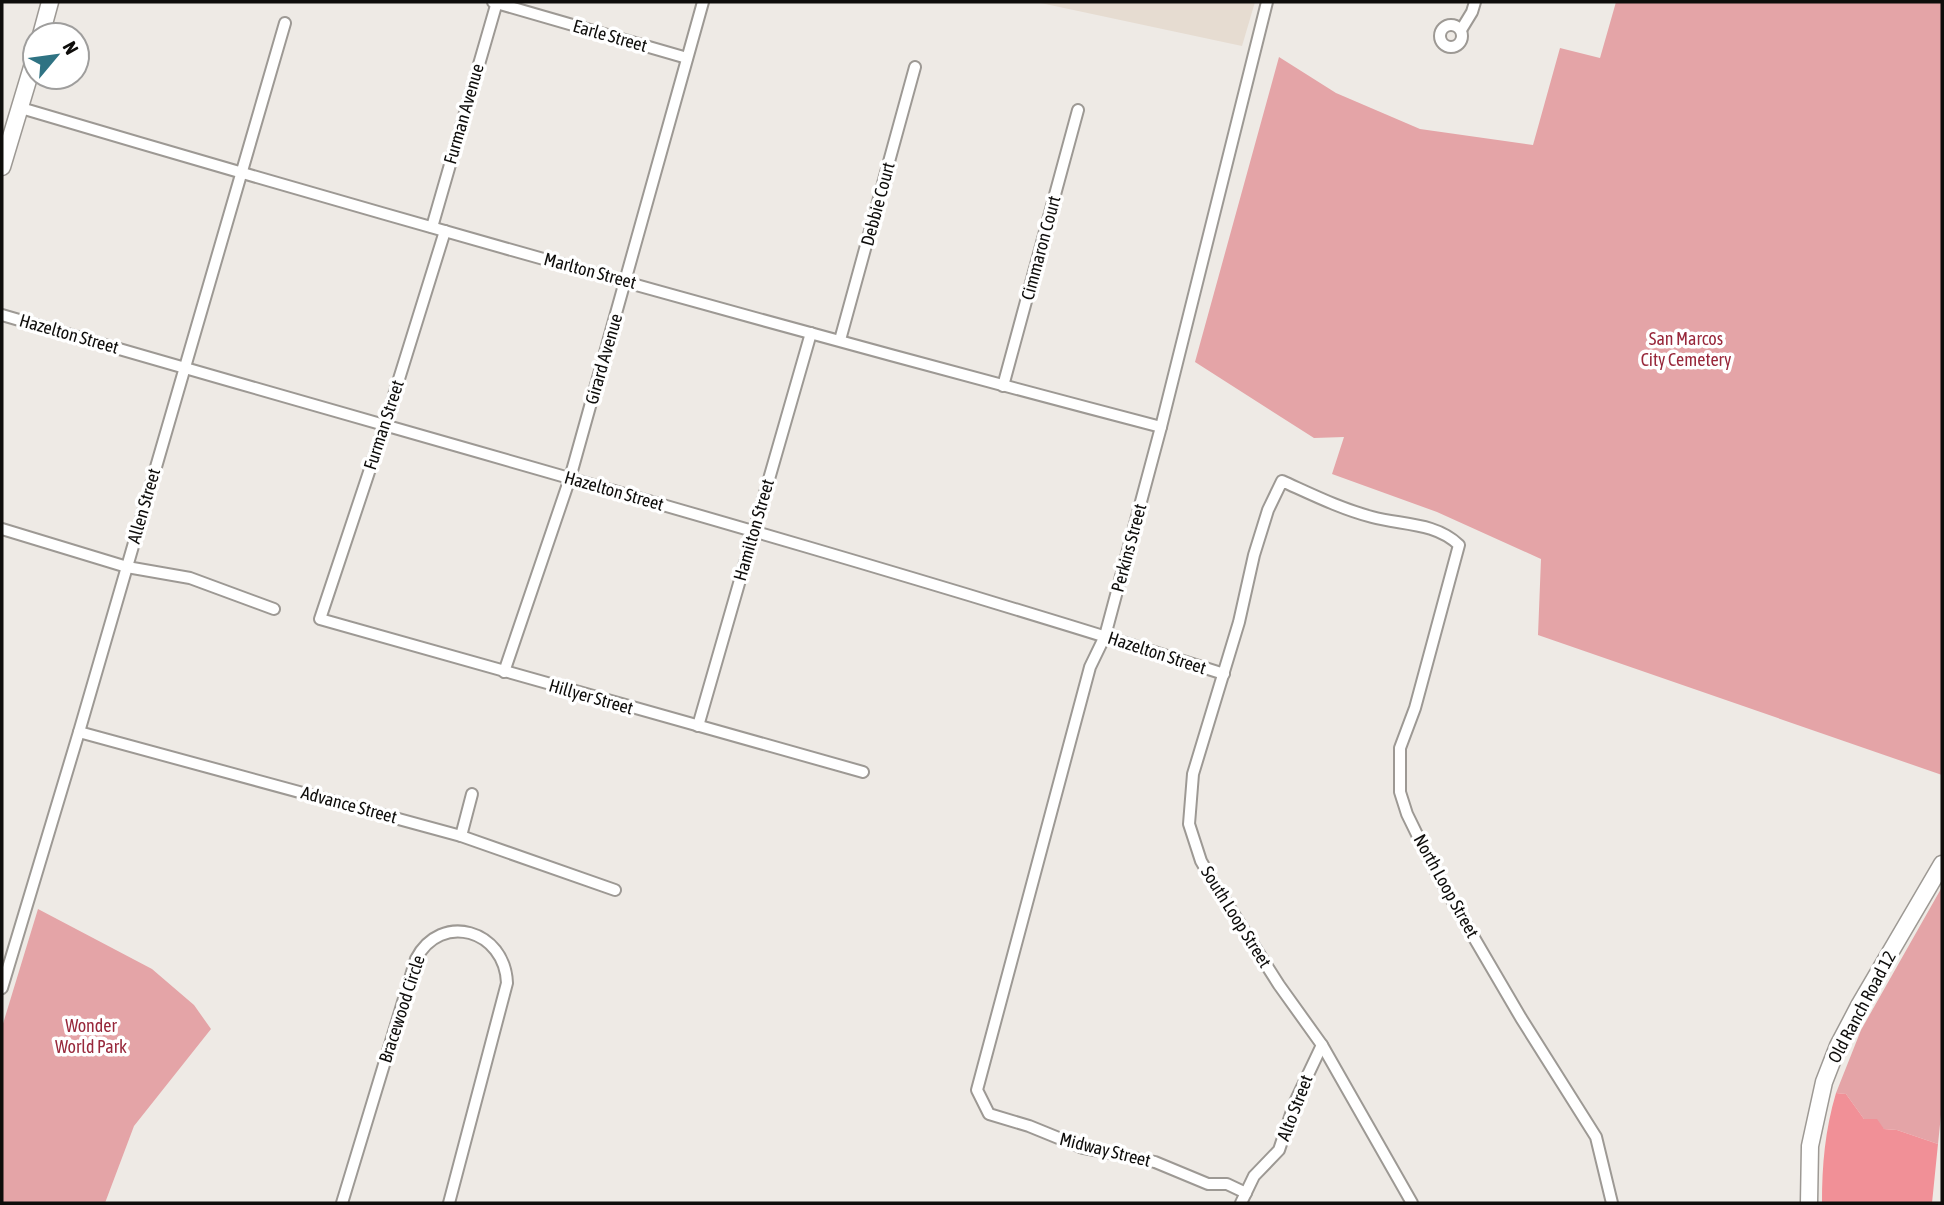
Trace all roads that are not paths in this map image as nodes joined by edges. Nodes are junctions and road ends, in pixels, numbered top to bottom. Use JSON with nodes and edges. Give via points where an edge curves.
{"nodes":[{"id":1,"x":50,"y":2,"type":"edge"},
{"id":2,"x":495,"y":2,"type":"edge"},
{"id":3,"x":703,"y":2,"type":"edge"},
{"id":4,"x":1267,"y":2,"type":"edge"},
{"id":5,"x":1475,"y":2,"type":"edge"},
{"id":6,"x":45,"y":21,"type":"edge"},
{"id":7,"x":285,"y":23,"type":"dead end"},
{"id":8,"x":1461,"y":30,"type":"dead end"},
{"id":9,"x":687,"y":58,"type":"junction"},
{"id":10,"x":915,"y":67,"type":"dead end"},
{"id":11,"x":26,"y":91,"type":"edge"},
{"id":12,"x":21,"y":108,"type":"junction"},
{"id":13,"x":1078,"y":110,"type":"dead end"},
{"id":14,"x":2,"y":167,"type":"edge"},
{"id":15,"x":241,"y":173,"type":"junction"},
{"id":16,"x":432,"y":226,"type":"junction"},
{"id":17,"x":445,"y":231,"type":"junction"},
{"id":18,"x":625,"y":280,"type":"junction"},
{"id":19,"x":2,"y":315,"type":"edge"},
{"id":20,"x":811,"y":333,"type":"junction"},
{"id":21,"x":840,"y":340,"type":"junction"},
{"id":22,"x":184,"y":368,"type":"junction"},
{"id":23,"x":1003,"y":386,"type":"junction"},
{"id":24,"x":385,"y":424,"type":"junction"},
{"id":25,"x":1161,"y":427,"type":"junction"},
{"id":26,"x":570,"y":478,"type":"junction"},
{"id":27,"x":1282,"y":481,"type":"joint"},
{"id":28,"x":2,"y":529,"type":"edge"},
{"id":29,"x":754,"y":532,"type":"junction"},
{"id":30,"x":127,"y":567,"type":"junction"},
{"id":31,"x":274,"y":609,"type":"dead end"},
{"id":32,"x":320,"y":619,"type":"joint"},
{"id":33,"x":1105,"y":636,"type":"junction"},
{"id":34,"x":504,"y":672,"type":"junction"},
{"id":35,"x":1224,"y":674,"type":"junction"},
{"id":36,"x":698,"y":726,"type":"junction"},
{"id":37,"x":79,"y":732,"type":"junction"},
{"id":38,"x":863,"y":772,"type":"dead end"},
{"id":39,"x":472,"y":793,"type":"dead end"},
{"id":40,"x":461,"y":836,"type":"junction"},
{"id":41,"x":1942,"y":864,"type":"edge"},
{"id":42,"x":615,"y":890,"type":"dead end"},
{"id":43,"x":2,"y":988,"type":"edge"},
{"id":44,"x":1322,"y":1045,"type":"junction"},
{"id":45,"x":976,"y":1090,"type":"joint"},
{"id":46,"x":1243,"y":1198,"type":"edge"},
{"id":47,"x":342,"y":1203,"type":"edge"},
{"id":48,"x":449,"y":1203,"type":"edge"},
{"id":49,"x":1412,"y":1203,"type":"edge"},
{"id":50,"x":1612,"y":1203,"type":"edge"},
{"id":51,"x":1809,"y":1203,"type":"edge"}],
"edges":[{"from":1,"to":6,"type":"main road"},
{"from":2,"to":9,"type":"street","name":"Earle Street"},
{"from":2,"to":16,"type":"street","name":"Furman Avenue"},
{"from":3,"to":9,"type":"street","name":"Girard Avenue"},
{"from":4,"to":25,"type":"street","name":"Perkins Street"},
{"from":5,"to":8,"type":"street"},
{"from":7,"to":15,"type":"street","name":"Allen Street"},
{"from":9,"to":18,"type":"street","name":"Girard Avenue"},
{"from":10,"to":21,"type":"street","name":"Debbie Court"},
{"from":11,"to":12,"type":"main road"},
{"from":12,"to":14,"type":"main road"},
{"from":12,"to":15,"type":"street","name":"Marlton Street"},
{"from":13,"to":23,"type":"street","name":"Cimmaron Court"},
{"from":15,"to":16,"type":"street","name":"Marlton Street"},
{"from":15,"to":22,"type":"street","name":"Allen Street"},
{"from":16,"to":17,"type":"street","name":"Marlton Street"},
{"from":17,"to":18,"type":"street","name":"Marlton Street"},
{"from":17,"to":24,"type":"street","name":"Furman Street"},
{"from":18,"to":20,"type":"street","name":"Marlton Street"},
{"from":18,"to":26,"type":"street","name":"Girard Avenue"},
{"from":19,"to":22,"type":"street","name":"Hazelton Street"},
{"from":20,"to":21,"type":"street","name":"Marlton Street"},
{"from":20,"to":29,"type":"street","name":"Hamilton Street"},
{"from":21,"to":23,"type":"street","name":"Marlton Street"},
{"from":22,"to":24,"type":"street","name":"Hazelton Street"},
{"from":22,"to":30,"type":"street","name":"Allen Street"},
{"from":23,"to":25,"type":"street","name":"Marlton Street"},
{"from":24,"to":26,"type":"street","name":"Hazelton Street"},
{"from":24,"to":32,"type":"street","name":"Furman Street"},
{"from":25,"to":33,"type":"street","name":"Perkins Street"},
{"from":26,"to":29,"type":"street","name":"Hazelton Street"},
{"from":26,"to":34,"type":"street","name":"Girard Avenue"},
{"from":27,"to":35,"type":"street","name":"South Loop Street","via":[[1254,555]]},
{"from":27,"to":50,"type":"street","name":"North Loop Street","via":[[1374,518],[1432,529],[1458,545],[1400,748],[1399,792],[1456,907],[1597,1137]]},
{"from":28,"to":30,"type":"street"},
{"from":29,"to":33,"type":"street","name":"Hazelton Street"},
{"from":29,"to":36,"type":"street","name":"Hamilton Street"},
{"from":30,"to":31,"type":"street","via":[[190,578]]},
{"from":30,"to":37,"type":"street","name":"Allen Street"},
{"from":32,"to":34,"type":"street","name":"Hillyer Street"},
{"from":33,"to":35,"type":"street","name":"Hazelton Street"},
{"from":33,"to":45,"type":"street","name":"Perkins Street","via":[[1090,667]]},
{"from":34,"to":36,"type":"street","name":"Hillyer Street"},
{"from":35,"to":44,"type":"street","name":"South Loop Street","via":[[1193,774],[1189,824],[1212,880]]},
{"from":36,"to":38,"type":"street","name":"Hillyer Street"},
{"from":37,"to":40,"type":"street","name":"Advance Street"},
{"from":37,"to":43,"type":"street","name":"Allen Street"},
{"from":39,"to":40,"type":"street"},
{"from":40,"to":42,"type":"street","name":"Advance Street"},
{"from":41,"to":51,"type":"main road","name":"Old Ranch Road 12","via":[[1838,1046],[1824,1082],[1810,1146]]},
{"from":44,"to":46,"type":"street","name":"Alto Street","via":[[1279,1150],[1254,1176]]},
{"from":44,"to":49,"type":"street","name":"South Loop Street"},
{"from":45,"to":46,"type":"street","name":"Midway Street","via":[[989,1114],[1083,1147],[1155,1162],[1208,1184],[1227,1184]]},
{"from":47,"to":48,"type":"street","name":"Bracewood Circle","via":[[416,959],[435,938],[469,932],[496,948],[507,983]]}]}
